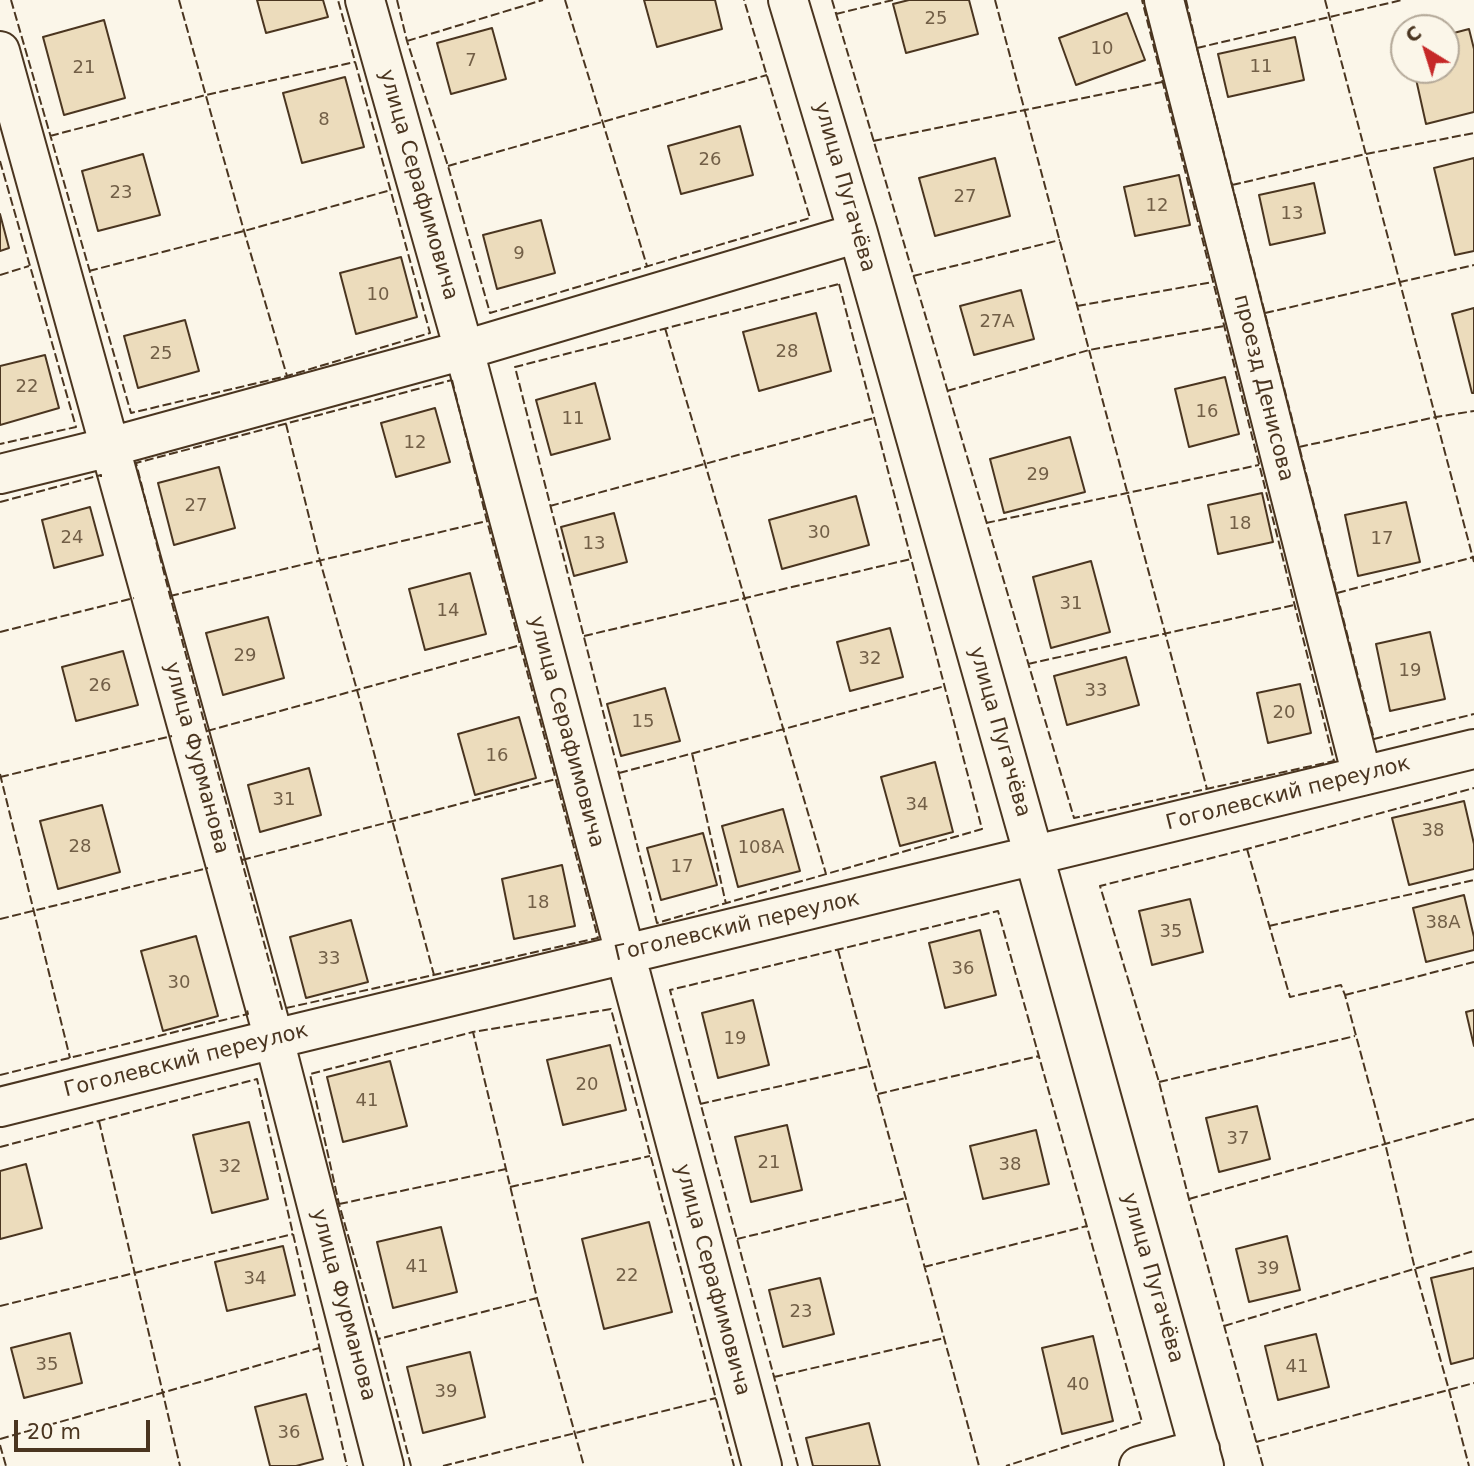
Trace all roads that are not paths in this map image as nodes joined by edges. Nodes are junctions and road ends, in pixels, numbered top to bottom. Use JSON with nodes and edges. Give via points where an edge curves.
{"nodes":[{"id":1,"x":365,"y":0,"type":"edge"},
{"id":2,"x":788,"y":0,"type":"edge"},
{"id":3,"x":1164,"y":0,"type":"edge"},
{"id":4,"x":0,"y":51,"type":"edge"},
{"id":5,"x":858,"y":233,"type":"junction"},
{"id":6,"x":464,"y":350,"type":"junction"},
{"id":7,"x":110,"y":447,"type":"junction"},
{"id":8,"x":0,"y":474,"type":"edge"},
{"id":9,"x":1474,"y":749,"type":"edge"},
{"id":10,"x":1363,"y":776,"type":"junction"},
{"id":11,"x":1034,"y":856,"type":"junction"},
{"id":12,"x":625,"y":954,"type":"junction"},
{"id":13,"x":274,"y":1039,"type":"junction"},
{"id":14,"x":0,"y":1107,"type":"edge"},
{"id":15,"x":1202,"y":1458,"type":"edge"},
{"id":16,"x":384,"y":1466,"type":"edge"},
{"id":17,"x":762,"y":1466,"type":"edge"},
{"id":18,"x":1139,"y":1466,"type":"edge"}],
"edges":[{"from":1,"to":6,"type":"street","name":"улица Серафимовича"},
{"from":2,"to":5,"type":"street","name":"улица Пугачёва"},
{"from":3,"to":10,"type":"street","name":"проезд Денисова"},
{"from":4,"to":7,"type":"street","name":"улица Фурманова"},
{"from":5,"to":6,"type":"street"},
{"from":5,"to":11,"type":"street","name":"улица Пугачёва"},
{"from":6,"to":7,"type":"street"},
{"from":6,"to":12,"type":"street","name":"улица Серафимовича"},
{"from":7,"to":8,"type":"street"},
{"from":7,"to":13,"type":"street","name":"улица Фурманова"},
{"from":9,"to":10,"type":"street","name":"Гоголевский переулок"},
{"from":10,"to":11,"type":"street","name":"Гоголевский переулок"},
{"from":11,"to":12,"type":"street","name":"Гоголевский переулок"},
{"from":11,"to":15,"type":"street","name":"улица Пугачёва"},
{"from":12,"to":13,"type":"street","name":"Гоголевский переулок"},
{"from":12,"to":17,"type":"street","name":"улица Серафимовича"},
{"from":13,"to":14,"type":"street","name":"Гоголевский переулок"},
{"from":13,"to":16,"type":"street","name":"улица Фурманова"},
{"from":15,"to":18,"type":"street"}]}
